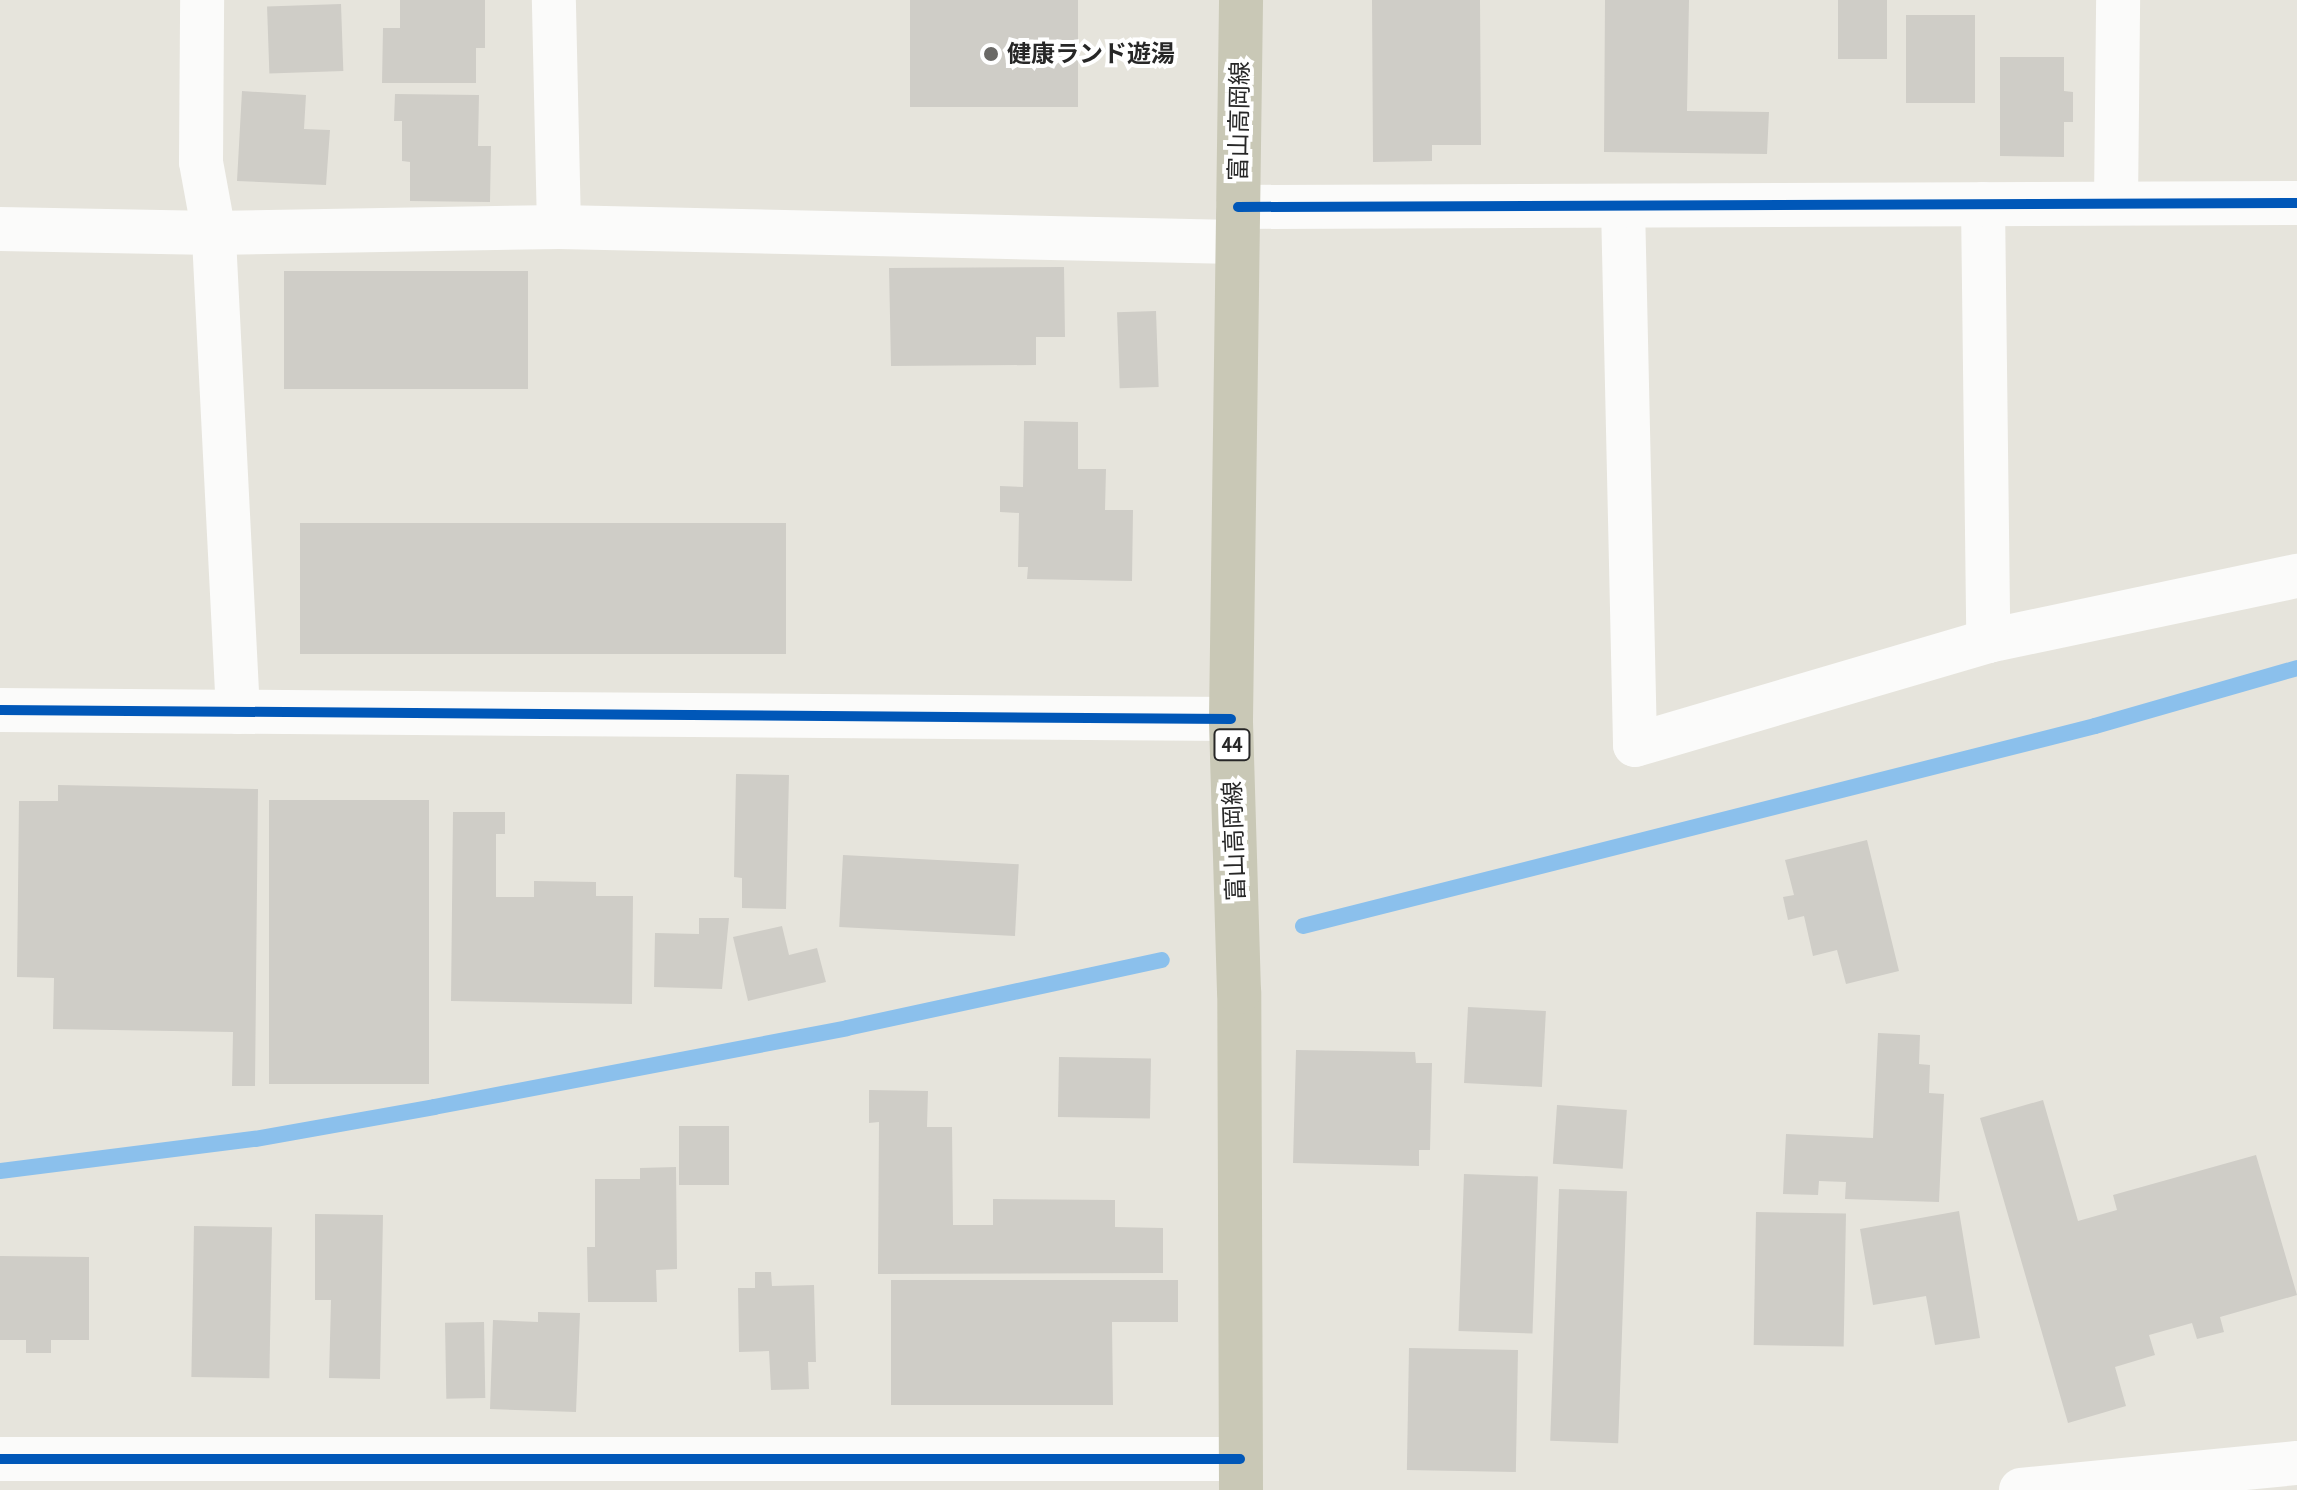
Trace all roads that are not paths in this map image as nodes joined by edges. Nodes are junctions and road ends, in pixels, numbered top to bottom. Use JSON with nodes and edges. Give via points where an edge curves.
{"nodes":[{"id":1,"x":202,"y":0,"type":"edge"},
{"id":2,"x":554,"y":0,"type":"edge"},
{"id":3,"x":1241,"y":0,"type":"edge"},
{"id":4,"x":2118,"y":0,"type":"edge"},
{"id":5,"x":2116,"y":203,"type":"junction"},
{"id":6,"x":2297,"y":203,"type":"edge"},
{"id":7,"x":1983,"y":204,"type":"junction"},
{"id":8,"x":1623,"y":206,"type":"junction"},
{"id":9,"x":1237,"y":225,"type":"junction"},
{"id":10,"x":559,"y":227,"type":"junction"},
{"id":11,"x":0,"y":229,"type":"edge"},
{"id":12,"x":214,"y":233,"type":"junction"},
{"id":13,"x":2297,"y":576,"type":"edge"},
{"id":14,"x":1988,"y":641,"type":"junction"},
{"id":15,"x":0,"y":710,"type":"edge"},
{"id":16,"x":238,"y":712,"type":"junction"},
{"id":17,"x":1231,"y":719,"type":"junction"},
{"id":18,"x":0,"y":1459,"type":"edge"},
{"id":19,"x":2297,"y":1463,"type":"edge"},
{"id":20,"x":136,"y":1474,"type":"edge"},
{"id":21,"x":1240,"y":1475,"type":"edge"},
{"id":22,"x":2021,"y":1490,"type":"edge"}],
"edges":[{"from":1,"to":12,"type":"street","via":[[201,162]]},
{"from":2,"to":10,"type":"street"},
{"from":3,"to":9,"type":"main road","name":"富山高岡線","number":"44"},
{"from":4,"to":5,"type":"street"},
{"from":5,"to":6,"type":"street"},
{"from":5,"to":7,"type":"street"},
{"from":7,"to":8,"type":"street"},
{"from":7,"to":14,"type":"street"},
{"from":8,"to":9,"type":"street"},
{"from":8,"to":14,"type":"street","via":[[1635,745]]},
{"from":9,"to":10,"type":"street"},
{"from":9,"to":17,"type":"main road","name":"富山高岡線","number":"44"},
{"from":10,"to":12,"type":"street"},
{"from":11,"to":12,"type":"street"},
{"from":12,"to":16,"type":"street"},
{"from":13,"to":14,"type":"street"},
{"from":15,"to":16,"type":"street"},
{"from":16,"to":17,"type":"street"},
{"from":17,"to":21,"type":"main road","name":"富山高岡線","number":"44","via":[[1239,992]]},
{"from":18,"to":20,"type":"street"},
{"from":19,"to":22,"type":"street"},
{"from":20,"to":21,"type":"street"}]}
